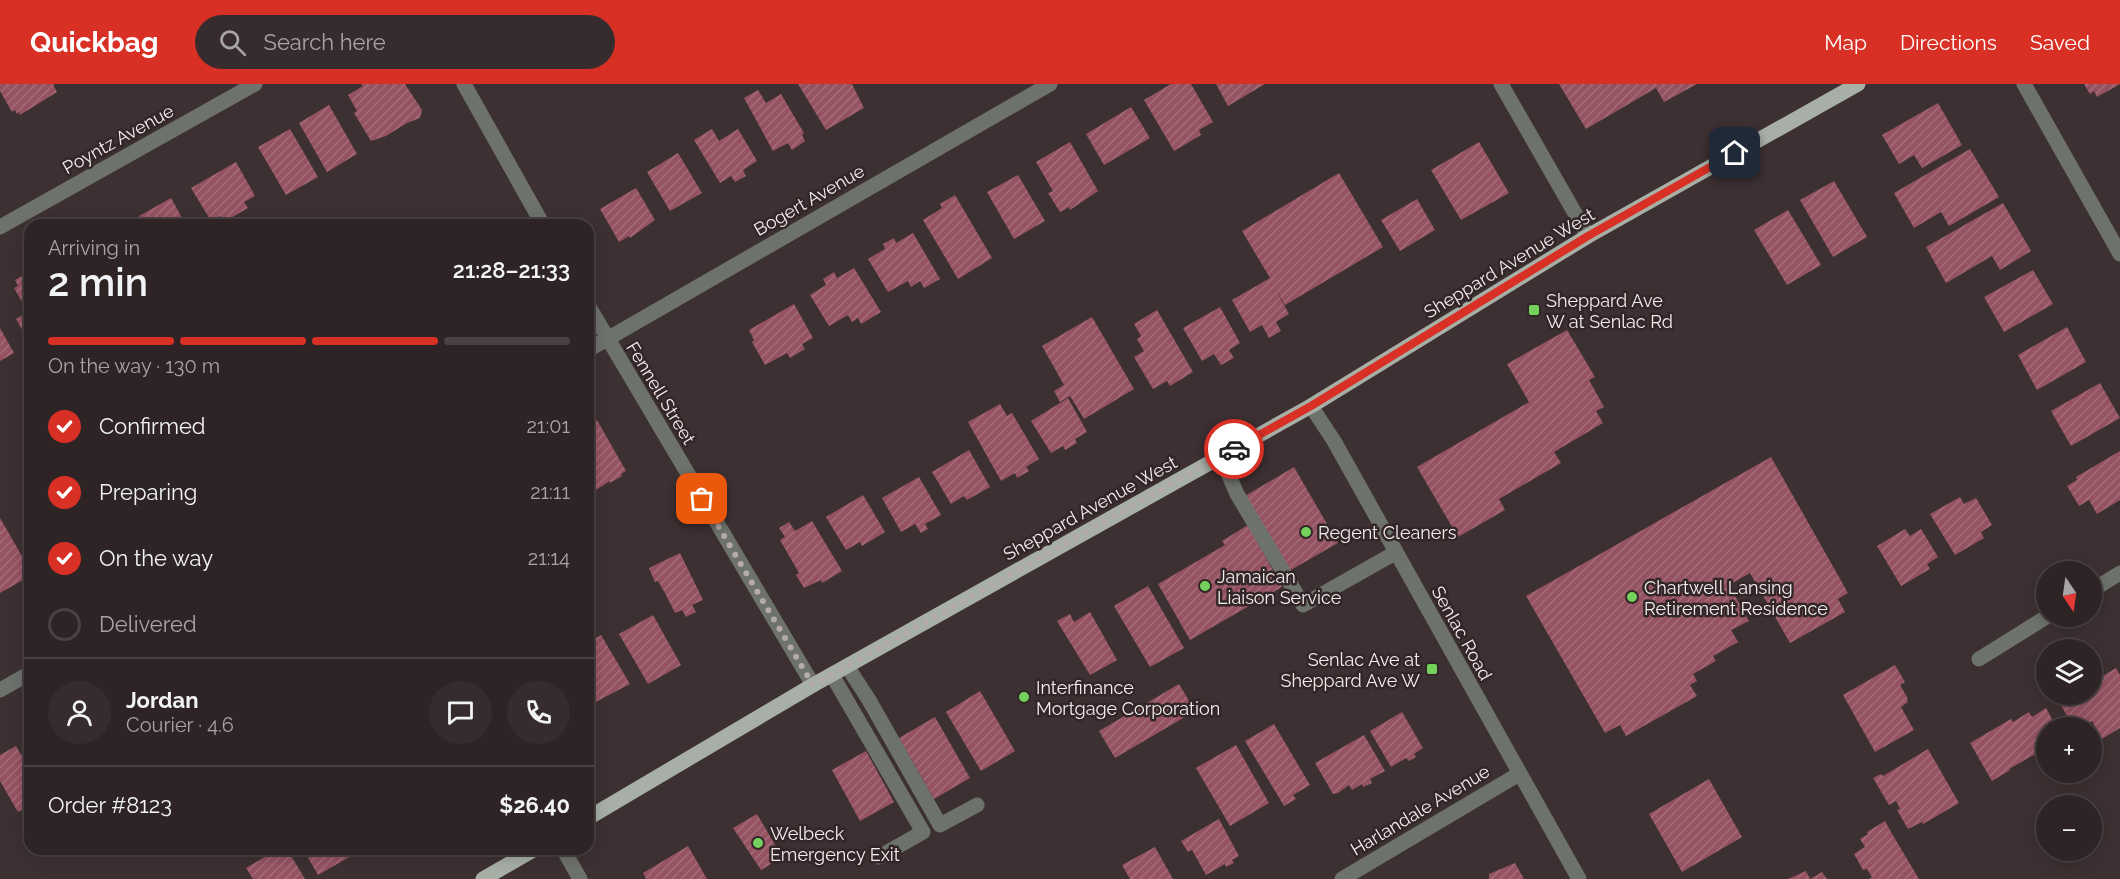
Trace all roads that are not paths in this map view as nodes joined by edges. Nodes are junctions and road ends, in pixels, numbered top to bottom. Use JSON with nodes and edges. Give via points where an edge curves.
{"nodes":[{"id":1,"x":255,"y":84,"type":"edge"},
{"id":2,"x":464,"y":84,"type":"edge"},
{"id":3,"x":1050,"y":84,"type":"edge"},
{"id":4,"x":1502,"y":84,"type":"edge"},
{"id":5,"x":1858,"y":84,"type":"edge"},
{"id":6,"x":2024,"y":84,"type":"edge"},
{"id":7,"x":540,"y":219,"type":"edge"},
{"id":8,"x":0,"y":227,"type":"edge"},
{"id":9,"x":1588,"y":236,"type":"junction"},
{"id":10,"x":2120,"y":254,"type":"edge"},
{"id":11,"x":594,"y":316,"type":"edge"},
{"id":12,"x":607,"y":339,"type":"junction"},
{"id":13,"x":594,"y":347,"type":"edge"},
{"id":14,"x":1311,"y":406,"type":"junction"},
{"id":15,"x":1221,"y":457,"type":"junction"},
{"id":16,"x":1395,"y":553,"type":"junction"},
{"id":17,"x":2120,"y":573,"type":"edge"},
{"id":18,"x":2102,"y":584,"type":"edge"},
{"id":19,"x":2036,"y":623,"type":"edge"},
{"id":20,"x":1979,"y":659,"type":"dead end"},
{"id":21,"x":847,"y":666,"type":"junction"},
{"id":22,"x":832,"y":675,"type":"junction"},
{"id":23,"x":24,"y":676,"type":"edge"},
{"id":24,"x":813,"y":685,"type":"junction"},
{"id":25,"x":0,"y":690,"type":"edge"},
{"id":26,"x":1519,"y":774,"type":"junction"},
{"id":27,"x":977,"y":805,"type":"dead end"},
{"id":28,"x":594,"y":814,"type":"edge"},
{"id":29,"x":525,"y":855,"type":"edge"},
{"id":30,"x":566,"y":855,"type":"edge"},
{"id":31,"x":879,"y":857,"type":"dead end"},
{"id":32,"x":483,"y":879,"type":"edge"},
{"id":33,"x":580,"y":879,"type":"edge"},
{"id":34,"x":1342,"y":879,"type":"edge"},
{"id":35,"x":1579,"y":879,"type":"edge"}],
"edges":[{"from":1,"to":8,"type":"street","name":"Poyntz Avenue"},
{"from":2,"to":7,"type":"street"},
{"from":3,"to":12,"type":"street","name":"Bogert Avenue"},
{"from":4,"to":9,"type":"street"},
{"from":5,"to":9,"type":"main road","name":"Sheppard Avenue West"},
{"from":6,"to":10,"type":"street"},
{"from":9,"to":14,"type":"main road","name":"Sheppard Avenue West"},
{"from":11,"to":12,"type":"street","name":"Fennell Street"},
{"from":12,"to":13,"type":"street","name":"Bogert Avenue"},
{"from":12,"to":24,"type":"street","name":"Fennell Street"},
{"from":14,"to":15,"type":"main road","name":"Sheppard Avenue West"},
{"from":14,"to":16,"type":"street","name":"Senlac Road"},
{"from":15,"to":16,"type":"street","via":[[1237,494],[1303,605]]},
{"from":15,"to":21,"type":"main road","name":"Sheppard Avenue West"},
{"from":16,"to":26,"type":"street","name":"Senlac Road"},
{"from":17,"to":18,"type":"street"},
{"from":19,"to":20,"type":"street"},
{"from":21,"to":22,"type":"main road","name":"Sheppard Avenue West"},
{"from":21,"to":27,"type":"street","via":[[940,825]]},
{"from":22,"to":24,"type":"main road","name":"Sheppard Avenue West"},
{"from":22,"to":31,"type":"street","via":[[923,832]]},
{"from":23,"to":25,"type":"street"},
{"from":24,"to":28,"type":"main road","name":"Sheppard Avenue West"},
{"from":26,"to":34,"type":"street","name":"Harlandale Avenue"},
{"from":26,"to":35,"type":"street","name":"Senlac Road"},
{"from":29,"to":32,"type":"main road"},
{"from":30,"to":33,"type":"street"}]}
